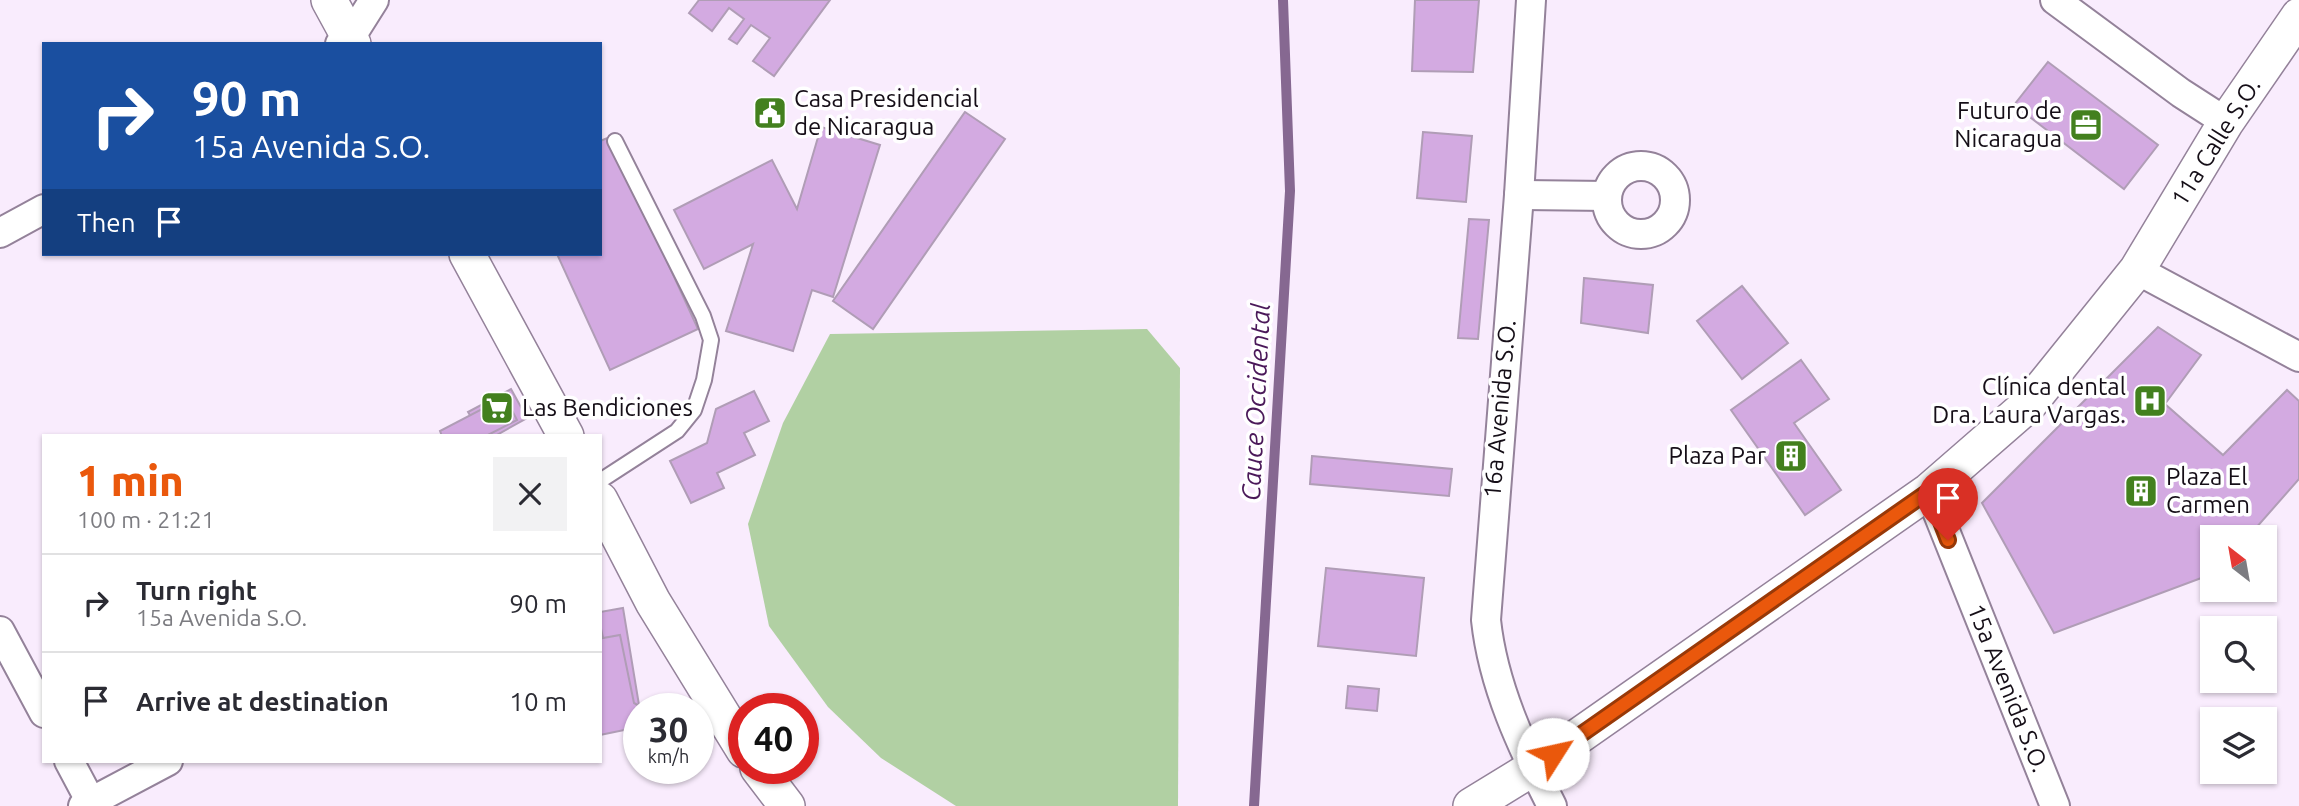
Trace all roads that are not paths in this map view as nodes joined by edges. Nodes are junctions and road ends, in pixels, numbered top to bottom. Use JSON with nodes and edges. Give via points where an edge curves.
{"nodes":[{"id":1,"x":329,"y":0,"type":"edge"},
{"id":2,"x":374,"y":0,"type":"edge"},
{"id":3,"x":1531,"y":0,"type":"edge"},
{"id":4,"x":2055,"y":0,"type":"edge"},
{"id":5,"x":2299,"y":16,"type":"edge"},
{"id":6,"x":347,"y":42,"type":"edge"},
{"id":7,"x":2226,"y":122,"type":"junction"},
{"id":8,"x":615,"y":141,"type":"dead end"},
{"id":9,"x":1519,"y":195,"type":"junction"},
{"id":10,"x":1607,"y":196,"type":"dead end"},
{"id":11,"x":42,"y":210,"type":"edge"},
{"id":12,"x":0,"y":233,"type":"edge"},
{"id":13,"x":468,"y":256,"type":"edge"},
{"id":14,"x":2137,"y":270,"type":"junction"},
{"id":15,"x":2299,"y":356,"type":"edge"},
{"id":16,"x":565,"y":434,"type":"edge"},
{"id":17,"x":602,"y":480,"type":"edge"},
{"id":18,"x":1929,"y":491,"type":"junction"},
{"id":19,"x":605,"y":519,"type":"edge"},
{"id":20,"x":0,"y":631,"type":"edge"},
{"id":21,"x":42,"y":709,"type":"edge"},
{"id":22,"x":728,"y":724,"type":"edge"},
{"id":23,"x":70,"y":763,"type":"edge"},
{"id":24,"x":164,"y":763,"type":"edge"},
{"id":25,"x":1533,"y":768,"type":"junction"},
{"id":26,"x":770,"y":784,"type":"edge"},
{"id":27,"x":89,"y":805,"type":"edge"},
{"id":28,"x":787,"y":806,"type":"edge"},
{"id":29,"x":1471,"y":806,"type":"edge"},
{"id":30,"x":1552,"y":806,"type":"edge"},
{"id":31,"x":2055,"y":806,"type":"edge"}],
"edges":[{"from":1,"to":6,"type":"street"},
{"from":2,"to":6,"type":"street"},
{"from":3,"to":9,"type":"street","name":"16a Avenida S.O."},
{"from":4,"to":7,"type":"street"},
{"from":5,"to":7,"type":"street","name":"11a Calle S.O."},
{"from":7,"to":14,"type":"street","name":"11a Calle S.O."},
{"from":8,"to":17,"type":"lane","via":[[711,340],[694,410],[677,431]]},
{"from":9,"to":10,"type":"street"},
{"from":9,"to":25,"type":"street","name":"16a Avenida S.O.","via":[[1486,620],[1499,687]]},
{"from":11,"to":12,"type":"street"},
{"from":13,"to":16,"type":"street"},
{"from":14,"to":15,"type":"street"},
{"from":14,"to":18,"type":"street","name":"11a Calle S.O.","via":[[2029,404]]},
{"from":18,"to":25,"type":"street","name":"11a Calle S.O."},
{"from":18,"to":31,"type":"street","name":"15a Avenida S.O."},
{"from":19,"to":22,"type":"street"},
{"from":20,"to":21,"type":"street"},
{"from":23,"to":27,"type":"street"},
{"from":24,"to":27,"type":"street"},
{"from":25,"to":29,"type":"street","name":"11a Calle S.O."},
{"from":25,"to":30,"type":"street","name":"16a Avenida S.O."},
{"from":26,"to":28,"type":"street"}]}
